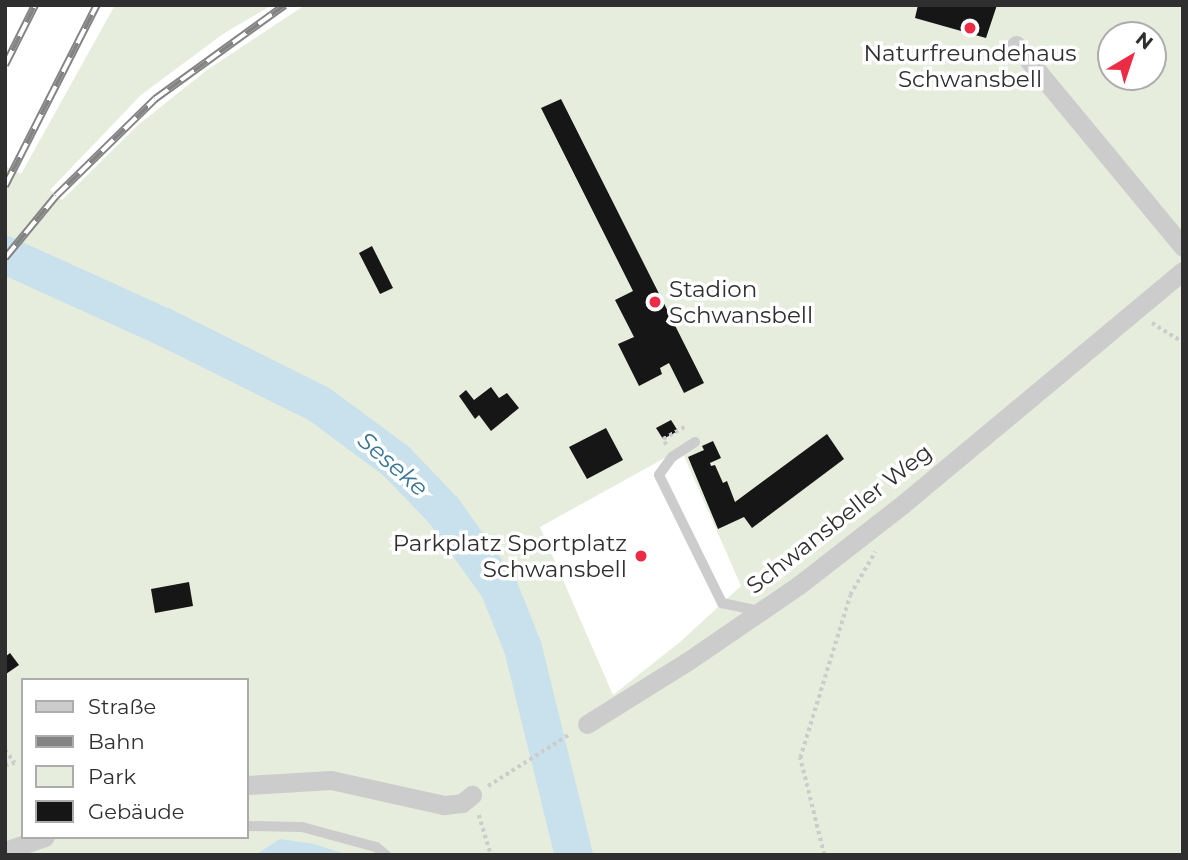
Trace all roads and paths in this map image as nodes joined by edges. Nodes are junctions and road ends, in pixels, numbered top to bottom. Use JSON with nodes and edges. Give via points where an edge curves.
{"nodes":[{"id":1,"x":1016,"y":45,"type":"dead end"},
{"id":2,"x":1183,"y":247,"type":"edge"},
{"id":3,"x":1183,"y":271,"type":"edge"},
{"id":4,"x":1133,"y":311,"type":"junction"},
{"id":5,"x":1183,"y":342,"type":"edge"},
{"id":6,"x":695,"y":442,"type":"dead end"},
{"id":7,"x":876,"y":550,"type":"dead end"},
{"id":8,"x":760,"y":611,"type":"junction"},
{"id":9,"x":587,"y":724,"type":"joint"},
{"id":10,"x":5,"y":750,"type":"edge"},
{"id":11,"x":5,"y":766,"type":"edge"},
{"id":12,"x":504,"y":776,"type":"dead end"},
{"id":13,"x":248,"y":785,"type":"edge"},
{"id":14,"x":472,"y":795,"type":"dead end"},
{"id":15,"x":482,"y":823,"type":"dead end"},
{"id":16,"x":248,"y":826,"type":"edge"},
{"id":17,"x":39,"y":839,"type":"edge"},
{"id":18,"x":5,"y":851,"type":"edge"},
{"id":19,"x":386,"y":855,"type":"edge"},
{"id":20,"x":491,"y":855,"type":"edge"},
{"id":21,"x":824,"y":855,"type":"edge"}],
"edges":[{"from":1,"to":2,"type":"street"},
{"from":3,"to":4,"type":"street","name":"Schwansbeller Weg"},
{"from":4,"to":5,"type":"path"},
{"from":4,"to":8,"type":"street","name":"Schwansbeller Weg","via":[[902,504]]},
{"from":6,"to":8,"type":"lane","via":[[672,457],[659,475],[722,603]]},
{"from":7,"to":21,"type":"path","via":[[850,595],[800,758]]},
{"from":8,"to":9,"type":"street","name":"Schwansbeller Weg"},
{"from":9,"to":12,"type":"path"},
{"from":10,"to":11,"type":"path","via":[[15,763]]},
{"from":13,"to":14,"type":"street","via":[[331,780],[444,805],[461,803]]},
{"from":15,"to":20,"type":"path"},
{"from":16,"to":19,"type":"lane","via":[[302,827],[376,847]]},
{"from":17,"to":18,"type":"street"}]}
